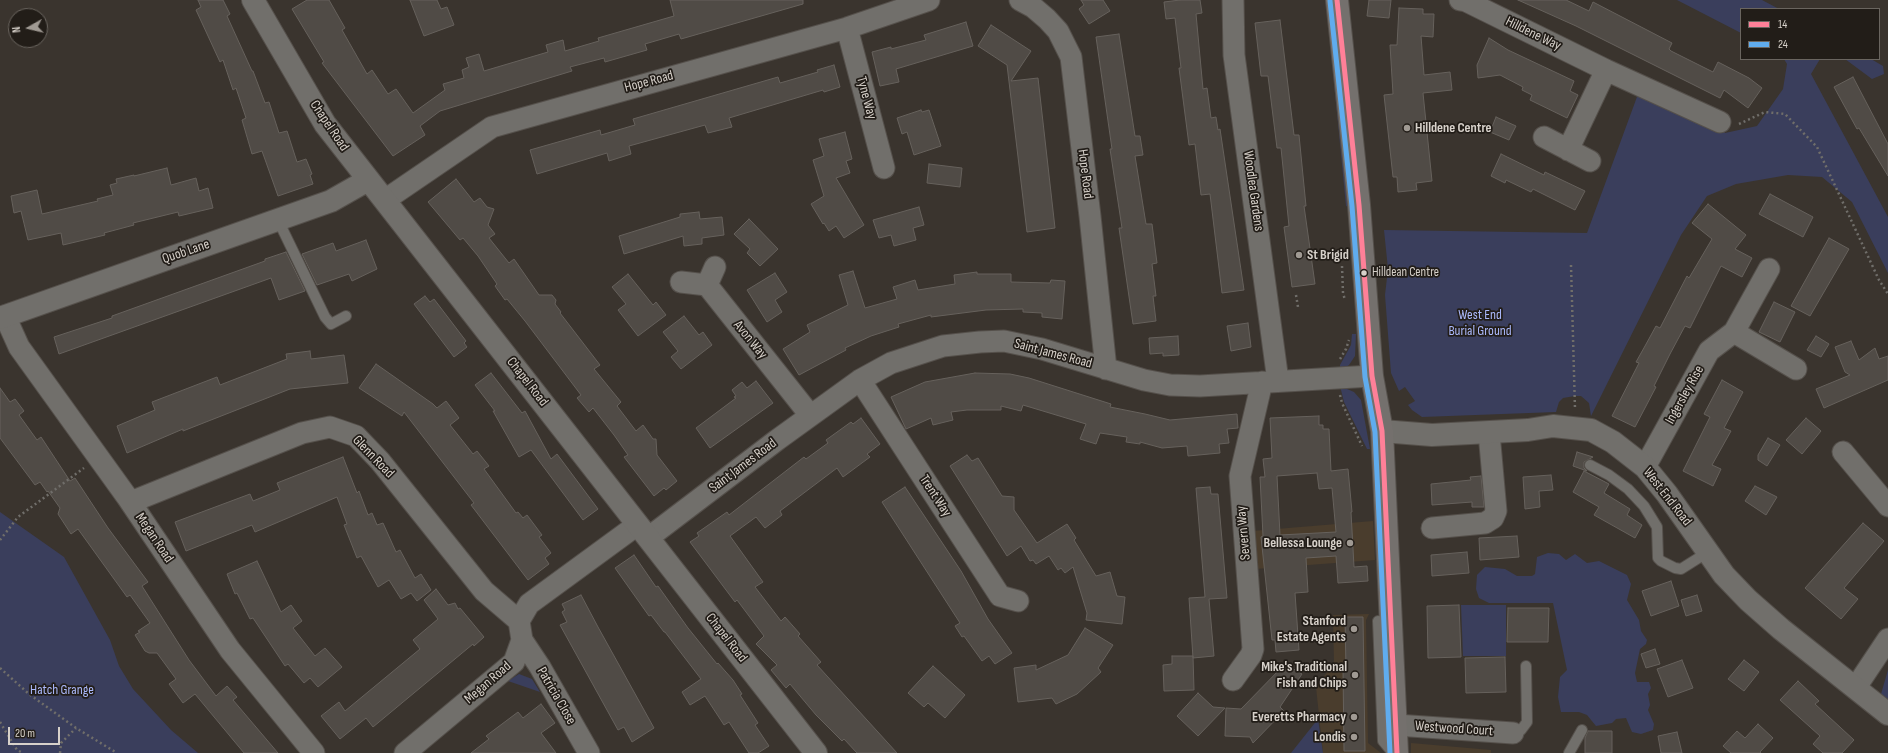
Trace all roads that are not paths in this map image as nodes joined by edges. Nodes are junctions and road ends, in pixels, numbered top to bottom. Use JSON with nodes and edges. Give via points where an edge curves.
{"nodes":[{"id":1,"x":253,"y":0,"type":"edge"},
{"id":2,"x":928,"y":0,"type":"edge"},
{"id":3,"x":1020,"y":0,"type":"edge"},
{"id":4,"x":1233,"y":0,"type":"edge"},
{"id":5,"x":1337,"y":0,"type":"edge"},
{"id":6,"x":1460,"y":0,"type":"edge"},
{"id":7,"x":847,"y":28,"type":"junction"},
{"id":8,"x":1606,"y":70,"type":"junction"},
{"id":9,"x":1720,"y":122,"type":"road end"},
{"id":10,"x":1544,"y":137,"type":"dead end"},
{"id":11,"x":1568,"y":150,"type":"junction"},
{"id":12,"x":1590,"y":161,"type":"dead end"},
{"id":13,"x":884,"y":168,"type":"dead end"},
{"id":14,"x":368,"y":180,"type":"junction"},
{"id":15,"x":385,"y":200,"type":"junction"},
{"id":16,"x":278,"y":220,"type":"junction"},
{"id":17,"x":1769,"y":269,"type":"dead end"},
{"id":18,"x":681,"y":282,"type":"dead end"},
{"id":19,"x":346,"y":316,"type":"dead end"},
{"id":20,"x":2,"y":317,"type":"edge"},
{"id":21,"x":1734,"y":332,"type":"junction"},
{"id":22,"x":1106,"y":369,"type":"junction"},
{"id":23,"x":1796,"y":369,"type":"dead end"},
{"id":24,"x":1372,"y":376,"type":"junction"},
{"id":25,"x":860,"y":380,"type":"junction"},
{"id":26,"x":1270,"y":381,"type":"junction"},
{"id":27,"x":810,"y":415,"type":"junction"},
{"id":28,"x":1382,"y":431,"type":"junction"},
{"id":29,"x":1489,"y":432,"type":"junction"},
{"id":30,"x":1843,"y":452,"type":"dead end"},
{"id":31,"x":1590,"y":466,"type":"dead end"},
{"id":32,"x":1645,"y":467,"type":"junction"},
{"id":33,"x":131,"y":502,"type":"junction"},
{"id":34,"x":1888,"y":506,"type":"edge"},
{"id":35,"x":1432,"y":528,"type":"dead end"},
{"id":36,"x":642,"y":532,"type":"junction"},
{"id":37,"x":1708,"y":552,"type":"junction"},
{"id":38,"x":1018,"y":601,"type":"dead end"},
{"id":39,"x":1390,"y":624,"type":"junction"},
{"id":40,"x":520,"y":630,"type":"junction"},
{"id":41,"x":1888,"y":639,"type":"edge"},
{"id":42,"x":1526,"y":666,"type":"dead end"},
{"id":43,"x":1233,"y":680,"type":"dead end"},
{"id":44,"x":1856,"y":687,"type":"junction"},
{"id":45,"x":1888,"y":714,"type":"edge"},
{"id":46,"x":1396,"y":725,"type":"junction"},
{"id":47,"x":1582,"y":730,"type":"dead end"},
{"id":48,"x":1513,"y":733,"type":"joint"},
{"id":49,"x":314,"y":753,"type":"edge"},
{"id":50,"x":405,"y":753,"type":"edge"},
{"id":51,"x":589,"y":753,"type":"edge"},
{"id":52,"x":816,"y":753,"type":"edge"},
{"id":53,"x":1393,"y":753,"type":"edge"},
{"id":54,"x":1397,"y":753,"type":"edge"},
{"id":55,"x":1569,"y":753,"type":"edge"}],
"edges":[{"from":1,"to":14,"type":"street","name":"Chapel Road","via":[[325,124]]},
{"from":2,"to":7,"type":"street","name":"Hope Road"},
{"from":3,"to":22,"type":"street","name":"Hope Road","via":[[1033,7],[1058,31],[1071,57]]},
{"from":4,"to":26,"type":"street","name":"Woodlea Gardens","via":[[1228,56]]},
{"from":5,"to":24,"type":"main road","via":[[1359,204]]},
{"from":6,"to":8,"type":"street","name":"Hilldene Way"},
{"from":7,"to":13,"type":"street","name":"Tyne Way"},
{"from":7,"to":15,"type":"street","name":"Hope Road","via":[[492,128]]},
{"from":8,"to":9,"type":"street","name":"Hilldene Way"},
{"from":8,"to":11,"type":"street"},
{"from":10,"to":11,"type":"street"},
{"from":11,"to":12,"type":"street"},
{"from":14,"to":15,"type":"street","name":"Chapel Road"},
{"from":14,"to":16,"type":"street","name":"Quob Lane","via":[[331,201]]},
{"from":15,"to":36,"type":"street","name":"Chapel Road"},
{"from":16,"to":19,"type":"lane","via":[[325,317],[331,324]]},
{"from":16,"to":20,"type":"street","name":"Quob Lane"},
{"from":17,"to":21,"type":"street","name":"Ingersley Rise"},
{"from":18,"to":27,"type":"street","name":"Avon Way","via":[[711,276]]},
{"from":20,"to":33,"type":"street","name":"Megan Road","via":[[19,347]]},
{"from":21,"to":23,"type":"street"},
{"from":21,"to":32,"type":"street","name":"Ingersley Rise","via":[[1709,351]]},
{"from":22,"to":25,"type":"street","name":"Saint James Road","via":[[1023,344],[1004,341],[980,342],[943,346],[915,354],[891,362]]},
{"from":22,"to":26,"type":"street","name":"Saint James Road","via":[[1170,385],[1200,386]]},
{"from":24,"to":26,"type":"street","name":"Saint James Road"},
{"from":24,"to":28,"type":"main road"},
{"from":25,"to":27,"type":"street","name":"Saint James Road"},
{"from":25,"to":38,"type":"street","name":"Trent Way","via":[[1000,596]]},
{"from":26,"to":43,"type":"street","name":"Severn Way","via":[[1240,476],[1253,648],[1251,656]]},
{"from":27,"to":36,"type":"street","name":"Saint James Road"},
{"from":28,"to":29,"type":"street","name":"West End Road","via":[[1432,435]]},
{"from":28,"to":39,"type":"main road"},
{"from":29,"to":32,"type":"street","name":"West End Road","via":[[1553,426],[1591,430],[1613,442]]},
{"from":29,"to":35,"type":"street","via":[[1496,511],[1493,518],[1485,523]]},
{"from":30,"to":34,"type":"street"},
{"from":31,"to":37,"type":"lane","via":[[1628,489],[1644,506],[1656,527],[1658,558],[1661,561],[1681,569]]},
{"from":32,"to":37,"type":"street","name":"West End Road"},
{"from":33,"to":40,"type":"street","name":"Glenn Road","via":[[302,433],[330,427],[356,436],[380,461],[484,591]]},
{"from":33,"to":49,"type":"street","name":"Megan Road","via":[[230,650]]},
{"from":36,"to":40,"type":"street","name":"Megan Road","via":[[529,604]]},
{"from":36,"to":52,"type":"street","name":"Chapel Road"},
{"from":37,"to":44,"type":"street","name":"West End Road","via":[[1724,575],[1748,600]]},
{"from":39,"to":46,"type":"main road"},
{"from":39,"to":53,"type":"lane","via":[[1378,621],[1383,741]]},
{"from":40,"to":50,"type":"street","name":"Megan Road","via":[[514,662]]},
{"from":40,"to":51,"type":"street","name":"Patricia Close"},
{"from":41,"to":44,"type":"street"},
{"from":42,"to":48,"type":"lane","via":[[1526,722],[1522,730]]},
{"from":44,"to":45,"type":"street","name":"West End Road"},
{"from":46,"to":48,"type":"street","name":"Westwood Court"},
{"from":46,"to":54,"type":"main road"},
{"from":47,"to":55,"type":"lane"}]}
